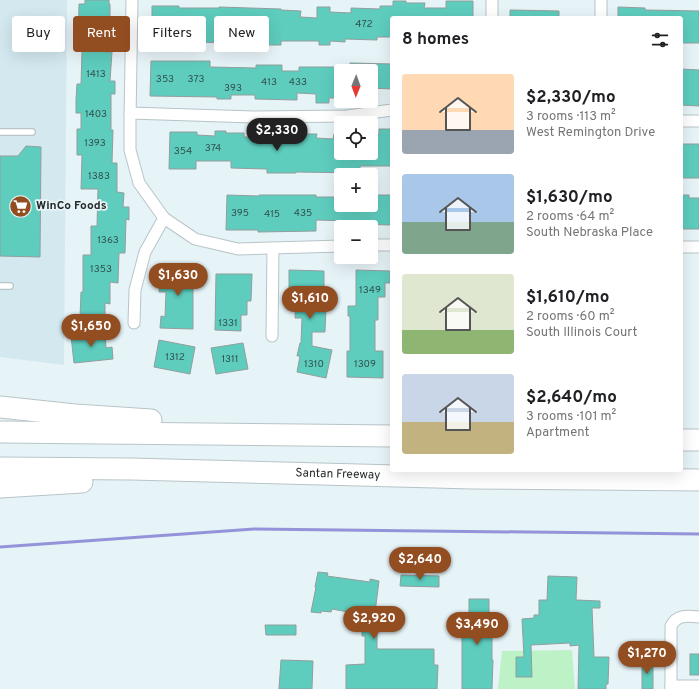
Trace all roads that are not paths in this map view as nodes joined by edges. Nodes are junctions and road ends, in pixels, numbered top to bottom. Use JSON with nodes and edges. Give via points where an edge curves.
{"nodes":[{"id":1,"x":132,"y":0,"type":"edge"},
{"id":2,"x":492,"y":0,"type":"edge"},
{"id":3,"x":601,"y":0,"type":"edge"},
{"id":4,"x":492,"y":16,"type":"edge"},
{"id":5,"x":601,"y":16,"type":"edge"},
{"id":6,"x":390,"y":110,"type":"edge"},
{"id":7,"x":130,"y":113,"type":"junction"},
{"id":8,"x":683,"y":121,"type":"edge"},
{"id":9,"x":699,"y":121,"type":"edge"},
{"id":10,"x":0,"y":132,"type":"edge"},
{"id":11,"x":32,"y":132,"type":"dead end"},
{"id":12,"x":164,"y":218,"type":"junction"},
{"id":13,"x":390,"y":244,"type":"edge"},
{"id":14,"x":378,"y":245,"type":"edge"},
{"id":15,"x":334,"y":246,"type":"edge"},
{"id":16,"x":683,"y":247,"type":"edge"},
{"id":17,"x":699,"y":247,"type":"edge"},
{"id":18,"x":273,"y":248,"type":"junction"},
{"id":19,"x":0,"y":286,"type":"edge"},
{"id":20,"x":10,"y":286,"type":"dead end"},
{"id":21,"x":134,"y":323,"type":"dead end"},
{"id":22,"x":272,"y":336,"type":"dead end"},
{"id":23,"x":0,"y":407,"type":"edge"},
{"id":24,"x":0,"y":432,"type":"edge"},
{"id":25,"x":295,"y":435,"type":"junction"},
{"id":26,"x":390,"y":436,"type":"edge"},
{"id":27,"x":683,"y":440,"type":"edge"},
{"id":28,"x":699,"y":440,"type":"edge"},
{"id":29,"x":0,"y":468,"type":"edge"},
{"id":30,"x":254,"y":472,"type":"junction"},
{"id":31,"x":699,"y":480,"type":"edge"},
{"id":32,"x":0,"y":487,"type":"edge"},
{"id":33,"x":699,"y":616,"type":"edge"},
{"id":34,"x":699,"y":686,"type":"edge"},
{"id":35,"x":671,"y":687,"type":"edge"}],
"edges":[{"from":1,"to":7,"type":"street"},
{"from":2,"to":4,"type":"street"},
{"from":3,"to":5,"type":"street"},
{"from":6,"to":7,"type":"street","via":[[346,116],[253,117]]},
{"from":7,"to":12,"type":"street","via":[[130,150],[139,183]]},
{"from":8,"to":9,"type":"street"},
{"from":10,"to":11,"type":"lane"},
{"from":12,"to":18,"type":"street","via":[[195,239],[238,249]]},
{"from":12,"to":21,"type":"street","via":[[145,252],[135,290]]},
{"from":13,"to":14,"type":"street"},
{"from":15,"to":18,"type":"street"},
{"from":16,"to":17,"type":"street"},
{"from":18,"to":22,"type":"street"},
{"from":19,"to":20,"type":"lane"},
{"from":23,"to":25,"type":"highway","via":[[234,426]]},
{"from":24,"to":25,"type":"highway"},
{"from":25,"to":26,"type":"highway"},
{"from":27,"to":28,"type":"highway"},
{"from":29,"to":30,"type":"highway","name":"Santan Freeway"},
{"from":30,"to":31,"type":"highway","name":"Santan Freeway","via":[[474,478]]},
{"from":30,"to":32,"type":"highway"},
{"from":33,"to":35,"type":"street","via":[[682,616],[673,622]]},
{"from":34,"to":35,"type":"street"}]}
